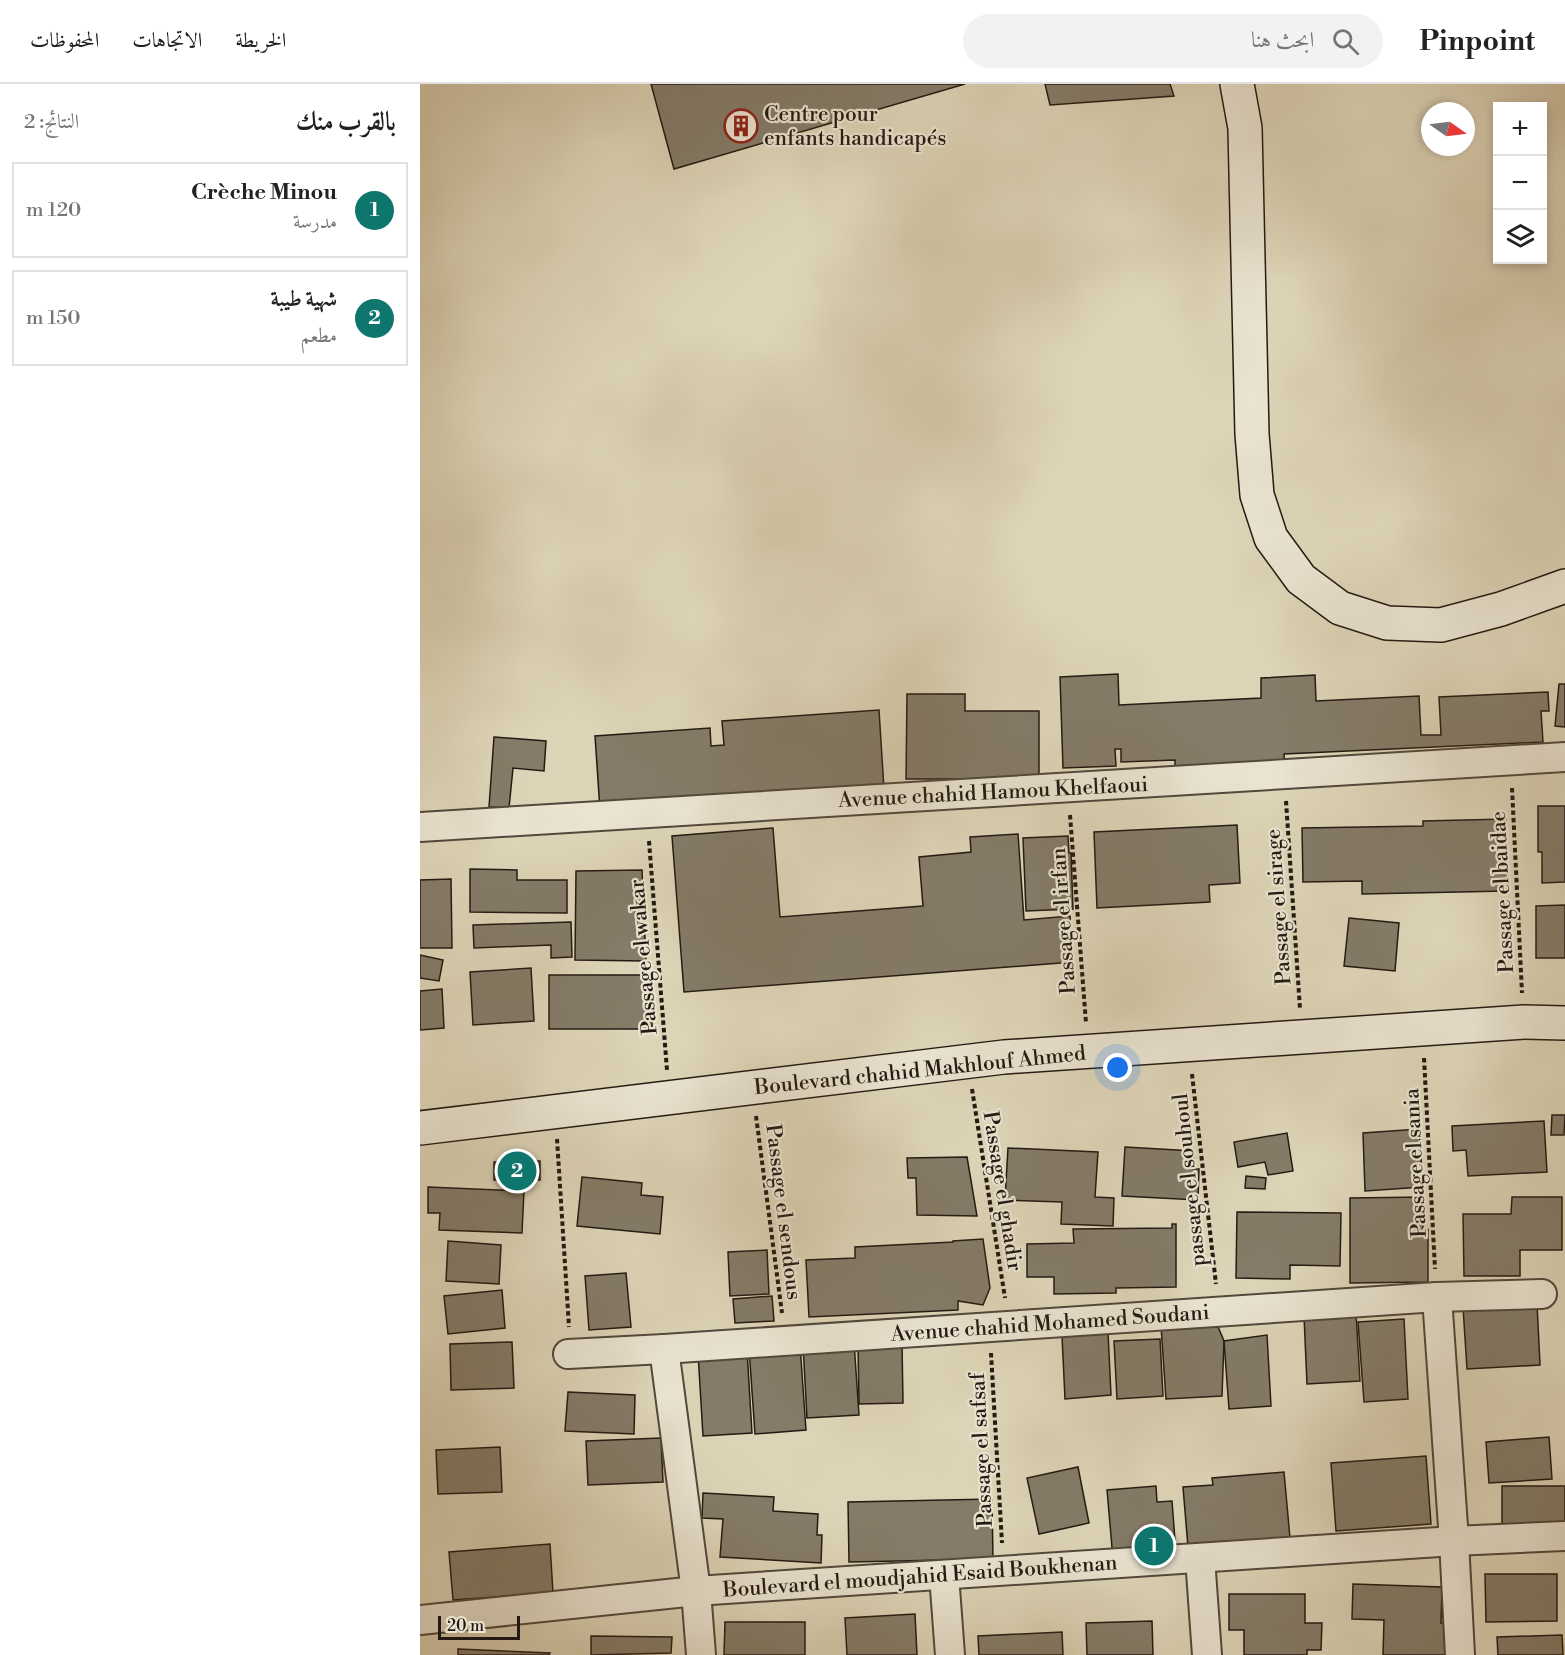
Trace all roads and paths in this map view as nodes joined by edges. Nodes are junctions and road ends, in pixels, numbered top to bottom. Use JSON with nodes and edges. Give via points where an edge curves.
{"nodes":[{"id":1,"x":1237,"y":84,"type":"edge"},
{"id":2,"x":1565,"y":586,"type":"edge"},
{"id":3,"x":1565,"y":757,"type":"edge"},
{"id":4,"x":1510,"y":760,"type":"junction"},
{"id":5,"x":1284,"y":774,"type":"junction"},
{"id":6,"x":1068,"y":788,"type":"junction"},
{"id":7,"x":647,"y":813,"type":"junction"},
{"id":8,"x":420,"y":827,"type":"edge"},
{"id":9,"x":1524,"y":1022,"type":"junction"},
{"id":10,"x":1565,"y":1023,"type":"edge"},
{"id":11,"x":1423,"y":1029,"type":"junction"},
{"id":12,"x":1302,"y":1037,"type":"junction"},
{"id":13,"x":1189,"y":1044,"type":"junction"},
{"id":14,"x":1088,"y":1051,"type":"junction"},
{"id":15,"x":967,"y":1062,"type":"junction"},
{"id":16,"x":753,"y":1088,"type":"junction"},
{"id":17,"x":670,"y":1098,"type":"junction"},
{"id":18,"x":556,"y":1112,"type":"junction"},
{"id":19,"x":420,"y":1128,"type":"edge"},
{"id":20,"x":1542,"y":1294,"type":"dead end"},
{"id":21,"x":1437,"y":1297,"type":"junction"},
{"id":22,"x":1219,"y":1311,"type":"junction"},
{"id":23,"x":999,"y":1326,"type":"junction"},
{"id":24,"x":785,"y":1341,"type":"junction"},
{"id":25,"x":663,"y":1349,"type":"junction"},
{"id":26,"x":576,"y":1354,"type":"joint"},
{"id":27,"x":1565,"y":1536,"type":"edge"},
{"id":28,"x":1454,"y":1541,"type":"junction"},
{"id":29,"x":1200,"y":1558,"type":"junction"},
{"id":30,"x":1003,"y":1571,"type":"junction"},
{"id":31,"x":944,"y":1575,"type":"junction"},
{"id":32,"x":696,"y":1591,"type":"junction"},
{"id":33,"x":420,"y":1620,"type":"edge"},
{"id":34,"x":702,"y":1655,"type":"edge"},
{"id":35,"x":950,"y":1655,"type":"edge"},
{"id":36,"x":1208,"y":1655,"type":"edge"},
{"id":37,"x":1460,"y":1655,"type":"edge"}],
"edges":[{"from":1,"to":2,"type":"main road","via":[[1245,128],[1254,454],[1257,495],[1270,538],[1301,579],[1340,608],[1387,623],[1441,624],[1501,609]]},
{"from":3,"to":4,"type":"street","name":"Avenue chahid Hamou Khelfaoui"},
{"from":4,"to":5,"type":"street","name":"Avenue chahid Hamou Khelfaoui"},
{"from":4,"to":9,"type":"path","name":"Passage el baidae"},
{"from":5,"to":6,"type":"street","name":"Avenue chahid Hamou Khelfaoui"},
{"from":5,"to":12,"type":"path","name":"Passage el sirage"},
{"from":6,"to":7,"type":"street","name":"Avenue chahid Hamou Khelfaoui"},
{"from":6,"to":14,"type":"path","name":"Passage el irfan"},
{"from":7,"to":8,"type":"street","name":"Avenue chahid Hamou Khelfaoui"},
{"from":7,"to":17,"type":"path","name":"Passage el wakar"},
{"from":9,"to":10,"type":"main road","name":"Boulevard chahid Makhlouf Ahmed"},
{"from":9,"to":11,"type":"main road","name":"Boulevard chahid Makhlouf Ahmed"},
{"from":11,"to":12,"type":"main road","name":"Boulevard chahid Makhlouf Ahmed"},
{"from":11,"to":21,"type":"path","name":"Passage el sania"},
{"from":12,"to":13,"type":"main road","name":"Boulevard chahid Makhlouf Ahmed"},
{"from":13,"to":14,"type":"main road","name":"Boulevard chahid Makhlouf Ahmed"},
{"from":13,"to":22,"type":"path","name":"passage el souhoul"},
{"from":14,"to":15,"type":"main road","name":"Boulevard chahid Makhlouf Ahmed"},
{"from":15,"to":16,"type":"main road","name":"Boulevard chahid Makhlouf Ahmed"},
{"from":15,"to":23,"type":"path","name":"Passage el ghadir"},
{"from":16,"to":17,"type":"main road","name":"Boulevard chahid Makhlouf Ahmed"},
{"from":16,"to":24,"type":"path","name":"Passage el sendous"},
{"from":17,"to":18,"type":"main road","name":"Boulevard chahid Makhlouf Ahmed"},
{"from":18,"to":19,"type":"main road","name":"Boulevard chahid Makhlouf Ahmed"},
{"from":18,"to":26,"type":"path","via":[[570,1338]]},
{"from":20,"to":21,"type":"street","name":"Avenue chahid Mohamed Soudani"},
{"from":21,"to":22,"type":"street","name":"Avenue chahid Mohamed Soudani"},
{"from":21,"to":28,"type":"street"},
{"from":22,"to":23,"type":"street","name":"Avenue chahid Mohamed Soudani"},
{"from":23,"to":24,"type":"street","name":"Avenue chahid Mohamed Soudani"},
{"from":23,"to":30,"type":"path","name":"Passage el safsaf"},
{"from":24,"to":25,"type":"street","name":"Avenue chahid Mohamed Soudani"},
{"from":25,"to":26,"type":"street","name":"Avenue chahid Mohamed Soudani"},
{"from":25,"to":32,"type":"street"},
{"from":27,"to":28,"type":"street","name":"Boulevard el moudjahid Esaid Boukhenan"},
{"from":28,"to":29,"type":"street","name":"Boulevard el moudjahid Esaid Boukhenan"},
{"from":28,"to":37,"type":"street"},
{"from":29,"to":30,"type":"street","name":"Boulevard el moudjahid Esaid Boukhenan"},
{"from":29,"to":36,"type":"street"},
{"from":30,"to":31,"type":"street","name":"Boulevard el moudjahid Esaid Boukhenan"},
{"from":31,"to":32,"type":"street","name":"Boulevard el moudjahid Esaid Boukhenan"},
{"from":31,"to":35,"type":"street"},
{"from":32,"to":33,"type":"street","name":"Boulevard el moudjahid Esaid Boukhenan"},
{"from":32,"to":34,"type":"street"}]}
